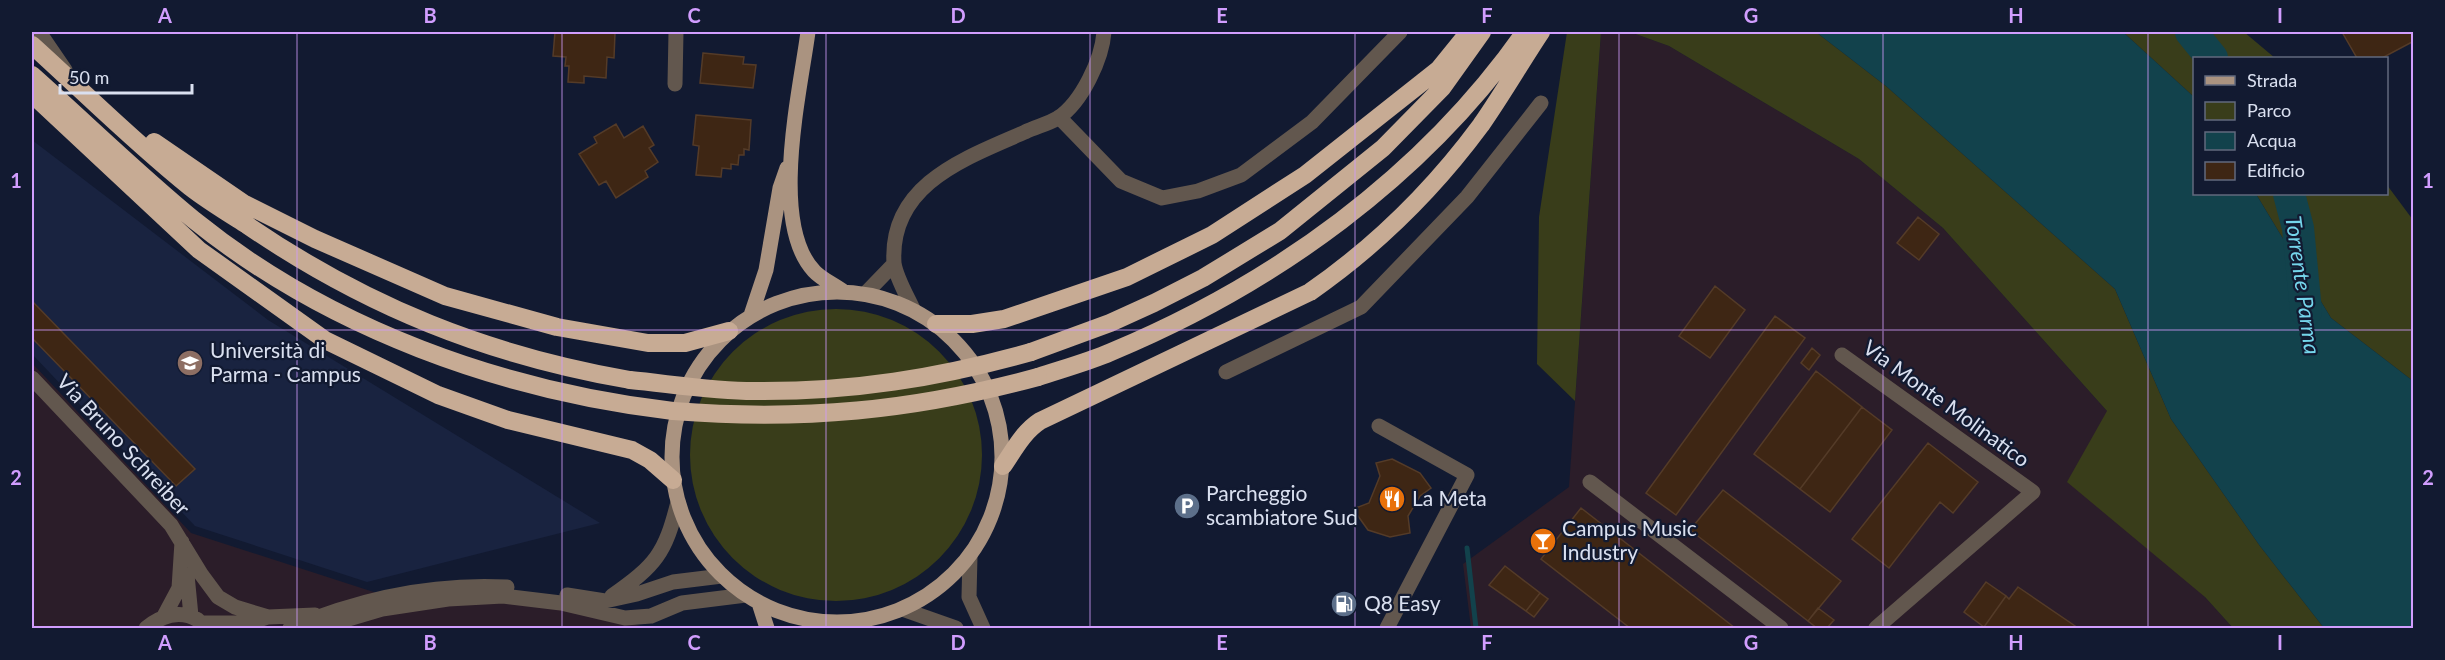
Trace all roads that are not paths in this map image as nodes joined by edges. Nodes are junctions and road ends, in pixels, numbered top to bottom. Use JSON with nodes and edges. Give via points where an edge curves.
{"nodes":[{"id":1,"x":39,"y":32,"type":"edge"},
{"id":2,"x":676,"y":32,"type":"edge"},
{"id":3,"x":808,"y":32,"type":"edge"},
{"id":4,"x":1104,"y":32,"type":"edge"},
{"id":5,"x":1400,"y":32,"type":"edge"},
{"id":6,"x":1468,"y":32,"type":"edge"},
{"id":7,"x":1482,"y":32,"type":"edge"},
{"id":8,"x":1525,"y":32,"type":"edge"},
{"id":9,"x":1540,"y":32,"type":"edge"},
{"id":10,"x":32,"y":45,"type":"edge"},
{"id":11,"x":32,"y":75,"type":"edge"},
{"id":12,"x":73,"y":83,"type":"junction"},
{"id":13,"x":675,"y":84,"type":"dead end"},
{"id":14,"x":32,"y":94,"type":"edge"},
{"id":15,"x":1541,"y":103,"type":"dead end"},
{"id":16,"x":110,"y":116,"type":"junction"},
{"id":17,"x":1059,"y":117,"type":"junction"},
{"id":18,"x":790,"y":162,"type":"junction"},
{"id":19,"x":894,"y":264,"type":"junction"},
{"id":20,"x":844,"y":292,"type":"junction"},
{"id":21,"x":865,"y":294,"type":"junction"},
{"id":22,"x":913,"y":309,"type":"junction"},
{"id":23,"x":752,"y":315,"type":"junction"},
{"id":24,"x":936,"y":324,"type":"junction"},
{"id":25,"x":729,"y":332,"type":"junction"},
{"id":26,"x":1842,"y":355,"type":"dead end"},
{"id":27,"x":1226,"y":372,"type":"dead end"},
{"id":28,"x":32,"y":378,"type":"edge"},
{"id":29,"x":1380,"y":426,"type":"dead end"},
{"id":30,"x":1003,"y":466,"type":"junction"},
{"id":31,"x":673,"y":480,"type":"junction"},
{"id":32,"x":1590,"y":482,"type":"dead end"},
{"id":33,"x":678,"y":502,"type":"junction"},
{"id":34,"x":182,"y":543,"type":"junction"},
{"id":35,"x":970,"y":556,"type":"junction"},
{"id":36,"x":722,"y":576,"type":"junction"},
{"id":37,"x":753,"y":599,"type":"junction"},
{"id":38,"x":1403,"y":599,"type":"junction"},
{"id":39,"x":605,"y":600,"type":"junction"},
{"id":40,"x":902,"y":609,"type":"junction"},
{"id":41,"x":321,"y":615,"type":"junction"},
{"id":42,"x":268,"y":616,"type":"junction"},
{"id":43,"x":163,"y":618,"type":"junction"},
{"id":44,"x":199,"y":622,"type":"edge"},
{"id":45,"x":844,"y":625,"type":"edge"},
{"id":46,"x":146,"y":628,"type":"edge"},
{"id":47,"x":290,"y":628,"type":"edge"},
{"id":48,"x":309,"y":628,"type":"edge"},
{"id":49,"x":767,"y":628,"type":"edge"},
{"id":50,"x":956,"y":628,"type":"edge"},
{"id":51,"x":983,"y":628,"type":"edge"},
{"id":52,"x":1387,"y":628,"type":"edge"},
{"id":53,"x":1399,"y":628,"type":"edge"},
{"id":54,"x":1780,"y":628,"type":"edge"},
{"id":55,"x":1876,"y":628,"type":"edge"}],
"edges":[{"from":1,"to":12,"type":"street"},
{"from":2,"to":13,"type":"street"},
{"from":3,"to":18,"type":"main road"},
{"from":4,"to":17,"type":"street","via":[[1083,93]]},
{"from":5,"to":17,"type":"street","via":[[1312,122],[1241,175],[1198,191],[1162,198],[1121,181]]},
{"from":6,"to":24,"type":"highway","via":[[1438,69],[1305,175],[1212,235],[1127,277],[1004,319]]},
{"from":7,"to":16,"type":"highway","bridge":true,"via":[[1442,88],[1383,148],[1280,231],[1203,278],[1110,323],[1031,352],[940,375],[830,389],[752,391],[630,380],[511,353],[408,316],[284,250],[192,188]]},
{"from":8,"to":11,"type":"highway","bridge":true,"via":[[1479,91],[1383,188],[1271,270],[1178,321],[1109,353],[976,393],[881,410],[783,416],[673,411],[544,388],[432,353],[340,314],[255,263],[195,220]]},
{"from":9,"to":30,"type":"highway","via":[[1481,124],[1439,177],[1400,220],[1343,270],[1311,292],[1031,426]]},
{"from":10,"to":12,"type":"highway"},
{"from":12,"to":16,"type":"highway"},
{"from":14,"to":31,"type":"highway","via":[[199,250],[325,340],[438,395],[498,416],[632,450]]},
{"from":15,"to":27,"type":"street","via":[[1467,197],[1361,307]]},
{"from":16,"to":25,"type":"highway","via":[[243,203],[445,296],[557,327],[648,343],[685,343]]},
{"from":17,"to":19,"type":"street","via":[[947,167],[916,193],[896,230]]},
{"from":18,"to":20,"type":"main road","via":[[791,215],[803,255],[814,272]]},
{"from":18,"to":23,"type":"main road"},
{"from":19,"to":21,"type":"street"},
{"from":19,"to":22,"type":"street"},
{"from":20,"to":21,"type":"main road"},
{"from":20,"to":23,"type":"main road","via":[[796,297]]},
{"from":21,"to":22,"type":"main road"},
{"from":22,"to":24,"type":"main road"},
{"from":23,"to":25,"type":"main road"},
{"from":24,"to":30,"type":"main road","via":[[966,352],[988,387],[1000,426]]},
{"from":25,"to":31,"type":"main road","via":[[710,351],[682,399],[671,452]]},
{"from":26,"to":55,"type":"street","name":"Via Monte Molinatico","via":[[2033,492]]},
{"from":28,"to":34,"type":"street","name":"Via Bruno Schreiber","via":[[171,525]]},
{"from":29,"to":38,"type":"street","via":[[1467,475]]},
{"from":30,"to":35,"type":"main road","via":[[998,498]]},
{"from":31,"to":33,"type":"main road"},
{"from":32,"to":54,"type":"street"},
{"from":33,"to":36,"type":"main road","via":[[695,542]]},
{"from":33,"to":39,"type":"street","via":[[670,533],[657,559]]},
{"from":34,"to":42,"type":"street","via":[[218,597],[235,607]]},
{"from":34,"to":43,"type":"street","name":"Via Bruno Schreiber","via":[[178,588]]},
{"from":34,"to":44,"type":"street","name":"Via Bruno Schreiber"},
{"from":35,"to":40,"type":"main road","via":[[927,596]]},
{"from":35,"to":51,"type":"street","via":[[969,597]]},
{"from":36,"to":37,"type":"main road"},
{"from":36,"to":39,"type":"street","via":[[673,582]]},
{"from":37,"to":45,"type":"main road","via":[[787,614]]},
{"from":37,"to":48,"type":"street","via":[[682,603],[651,616],[625,618],[561,603],[502,596],[447,599],[382,609]]},
{"from":37,"to":49,"type":"main road"},
{"from":38,"to":52,"type":"street"},
{"from":38,"to":53,"type":"street"},
{"from":39,"to":41,"type":"street","via":[[474,585],[385,597]]},
{"from":40,"to":45,"type":"main road"},
{"from":40,"to":50,"type":"street"},
{"from":41,"to":42,"type":"street"},
{"from":41,"to":47,"type":"street"},
{"from":42,"to":44,"type":"street","via":[[253,622]]},
{"from":43,"to":44,"type":"street","via":[[178,614]]},
{"from":43,"to":46,"type":"street"}]}
